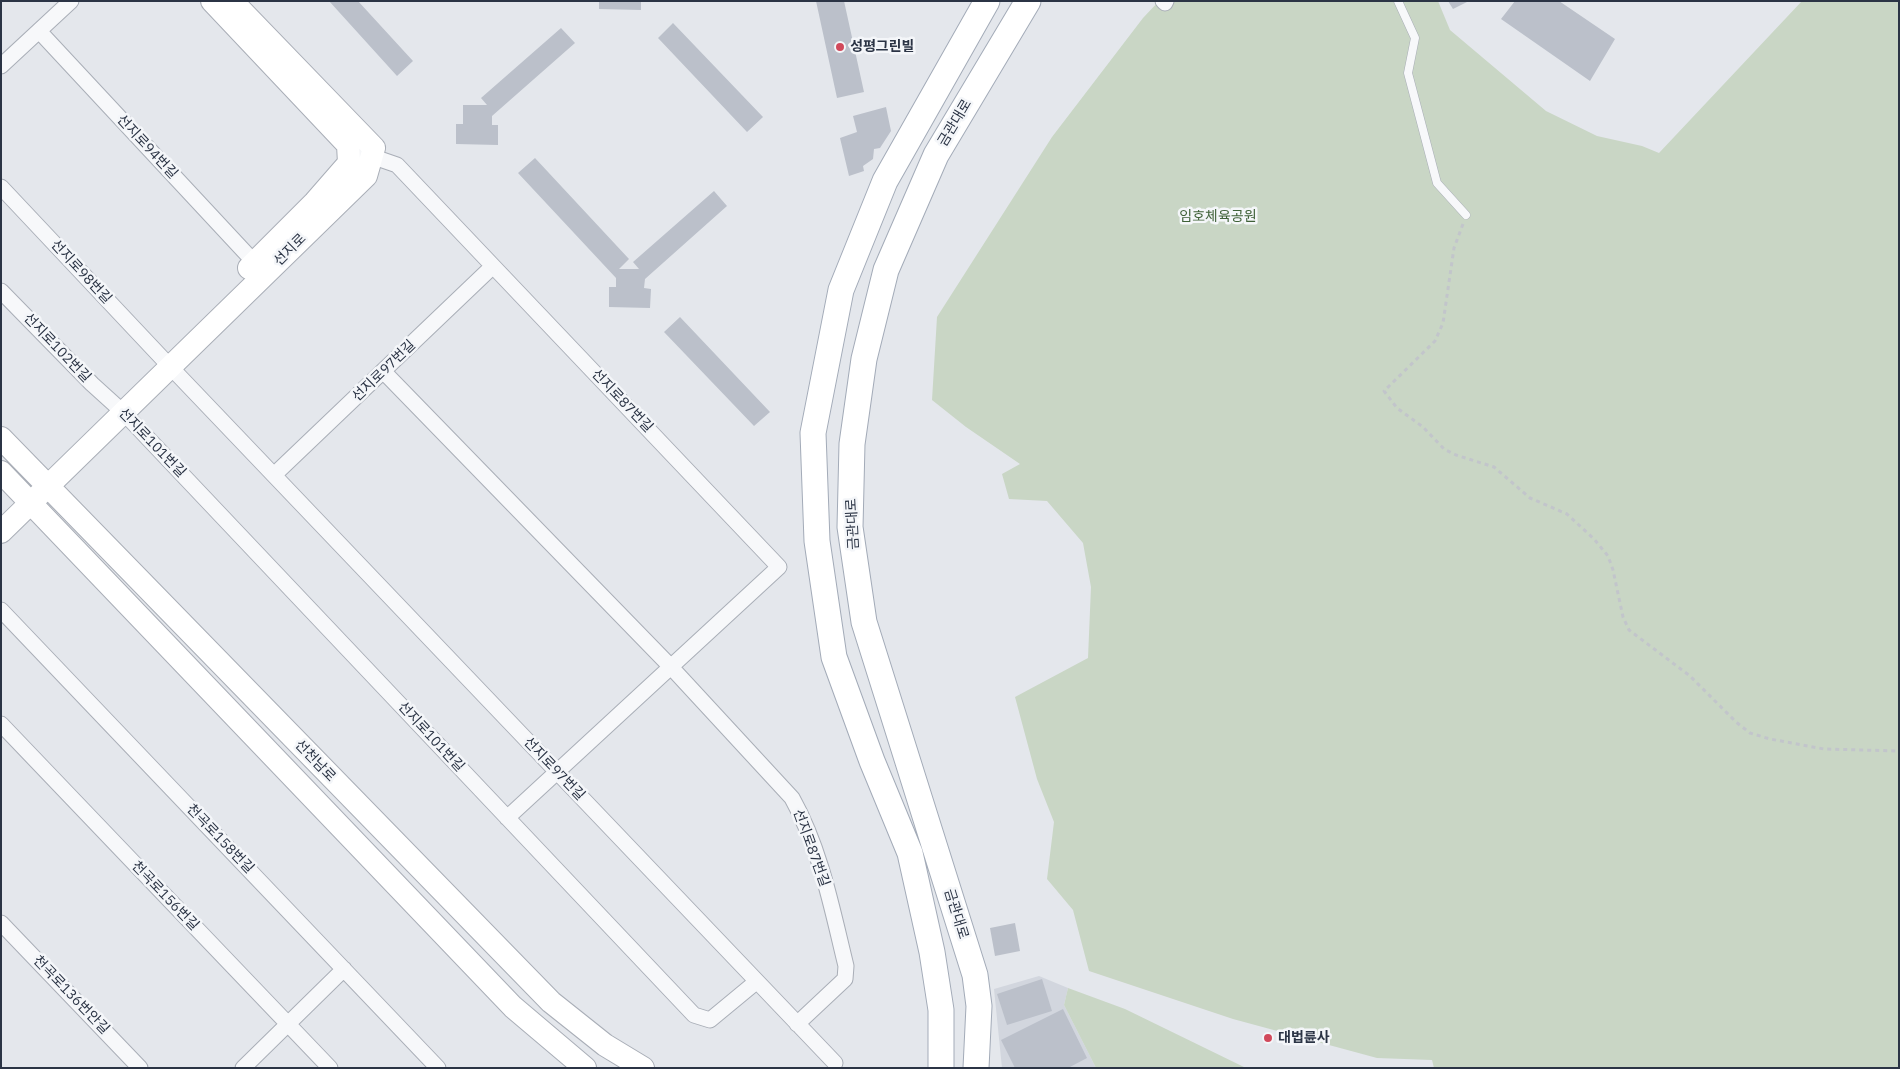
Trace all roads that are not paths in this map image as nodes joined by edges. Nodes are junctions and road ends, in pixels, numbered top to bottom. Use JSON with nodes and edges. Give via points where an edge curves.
{"nodes":[{"id":1,"x":71,"y":1,"type":"edge"},
{"id":2,"x":212,"y":1,"type":"edge"},
{"id":3,"x":232,"y":1,"type":"edge"},
{"id":4,"x":987,"y":1,"type":"edge"},
{"id":5,"x":1028,"y":1,"type":"edge"},
{"id":6,"x":1398,"y":1,"type":"edge"},
{"id":7,"x":39,"y":31,"type":"junction"},
{"id":8,"x":1,"y":66,"type":"edge"},
{"id":9,"x":348,"y":153,"type":"junction"},
{"id":10,"x":371,"y":156,"type":"junction"},
{"id":11,"x":1,"y":187,"type":"edge"},
{"id":12,"x":1466,"y":215,"type":"road end"},
{"id":13,"x":254,"y":263,"type":"junction"},
{"id":14,"x":493,"y":266,"type":"junction"},
{"id":15,"x":1,"y":291,"type":"edge"},
{"id":16,"x":166,"y":362,"type":"junction"},
{"id":17,"x":383,"y":371,"type":"junction"},
{"id":18,"x":119,"y":408,"type":"junction"},
{"id":19,"x":1,"y":438,"type":"edge"},
{"id":20,"x":1,"y":472,"type":"edge"},
{"id":21,"x":274,"y":475,"type":"junction"},
{"id":22,"x":44,"y":483,"type":"junction"},
{"id":23,"x":27,"y":498,"type":"junction"},
{"id":24,"x":1,"y":513,"type":"edge"},
{"id":25,"x":1,"y":532,"type":"edge"},
{"id":26,"x":1,"y":610,"type":"edge"},
{"id":27,"x":671,"y":667,"type":"junction"},
{"id":28,"x":3,"y":728,"type":"edge"},
{"id":29,"x":557,"y":773,"type":"junction"},
{"id":30,"x":507,"y":818,"type":"junction"},
{"id":31,"x":1,"y":923,"type":"edge"},
{"id":32,"x":344,"y":969,"type":"junction"},
{"id":33,"x":756,"y":982,"type":"junction"},
{"id":34,"x":288,"y":1024,"type":"junction"},
{"id":35,"x":797,"y":1024,"type":"junction"},
{"id":36,"x":835,"y":1063,"type":"dead end"},
{"id":37,"x":140,"y":1068,"type":"edge"},
{"id":38,"x":243,"y":1068,"type":"edge"},
{"id":39,"x":330,"y":1068,"type":"edge"},
{"id":40,"x":438,"y":1068,"type":"edge"},
{"id":41,"x":585,"y":1068,"type":"edge"},
{"id":42,"x":643,"y":1068,"type":"edge"},
{"id":43,"x":941,"y":1068,"type":"edge"},
{"id":44,"x":976,"y":1068,"type":"edge"}],
"edges":[{"from":1,"to":7,"type":"street"},
{"from":2,"to":9,"type":"main road","via":[[348,145]]},
{"from":3,"to":10,"type":"main road","via":[[374,148]]},
{"from":4,"to":43,"type":"main road","via":[[885,181],[841,290],[813,433],[817,541],[834,657],[910,853],[941,1010]]},
{"from":5,"to":44,"type":"main road","name":"금관대로","via":[[936,155],[886,270],[864,359],[852,444],[850,527],[864,622],[975,975],[979,1006]]},
{"from":6,"to":12,"type":"lane","via":[[1415,38],[1408,73],[1437,183]]},
{"from":7,"to":8,"type":"street"},
{"from":7,"to":13,"type":"street","name":"선지로94번길"},
{"from":9,"to":10,"type":"street","name":"선지로87번길"},
{"from":9,"to":13,"type":"main road","name":"선지로","via":[[349,163]]},
{"from":10,"to":14,"type":"street","name":"선지로87번길","via":[[397,165]]},
{"from":10,"to":16,"type":"main road","name":"선지로","via":[[366,176]]},
{"from":11,"to":16,"type":"street","name":"선지로98번길"},
{"from":13,"to":16,"type":"main road","name":"선지로"},
{"from":14,"to":17,"type":"street","name":"선지로97번길"},
{"from":14,"to":27,"type":"street","name":"선지로87번길","via":[[779,567]]},
{"from":15,"to":18,"type":"street","name":"선지로102번길"},
{"from":16,"to":18,"type":"main road","name":"선지로"},
{"from":16,"to":21,"type":"street","name":"선지로97번길"},
{"from":17,"to":21,"type":"street","name":"선지로97번길"},
{"from":17,"to":27,"type":"street","name":"선지로87번길"},
{"from":18,"to":22,"type":"main road","name":"선지로"},
{"from":18,"to":30,"type":"street","name":"선지로101번길"},
{"from":19,"to":22,"type":"main road","name":"선천남로"},
{"from":20,"to":23,"type":"main road","name":"선천남로"},
{"from":21,"to":29,"type":"street","name":"선지로97번길"},
{"from":22,"to":23,"type":"main road","name":"선지로"},
{"from":22,"to":42,"type":"main road","name":"선천남로","via":[[550,1002],[605,1045]]},
{"from":23,"to":24,"type":"main road"},
{"from":23,"to":25,"type":"main road"},
{"from":23,"to":41,"type":"main road","name":"선천남로","via":[[513,1007]]},
{"from":26,"to":32,"type":"street","name":"천곡로158번길"},
{"from":27,"to":29,"type":"street","name":"선지로87번길"},
{"from":27,"to":35,"type":"street","name":"선지로87번길","via":[[792,798],[804,820],[825,880],[846,966],[845,979]]},
{"from":28,"to":34,"type":"street","name":"천곡로156번길"},
{"from":29,"to":30,"type":"street","name":"선지로87번길"},
{"from":29,"to":33,"type":"street","name":"선지로97번길"},
{"from":30,"to":33,"type":"street","name":"선지로101번길","via":[[694,1015],[710,1020]]},
{"from":31,"to":37,"type":"street","name":"천곡로136번안길"},
{"from":32,"to":34,"type":"street"},
{"from":32,"to":40,"type":"street","name":"천곡로158번길"},
{"from":33,"to":35,"type":"street","name":"선지로97번길"},
{"from":34,"to":38,"type":"street"},
{"from":34,"to":39,"type":"street","name":"천곡로156번길"},
{"from":35,"to":36,"type":"street","name":"선지로97번길"}]}
